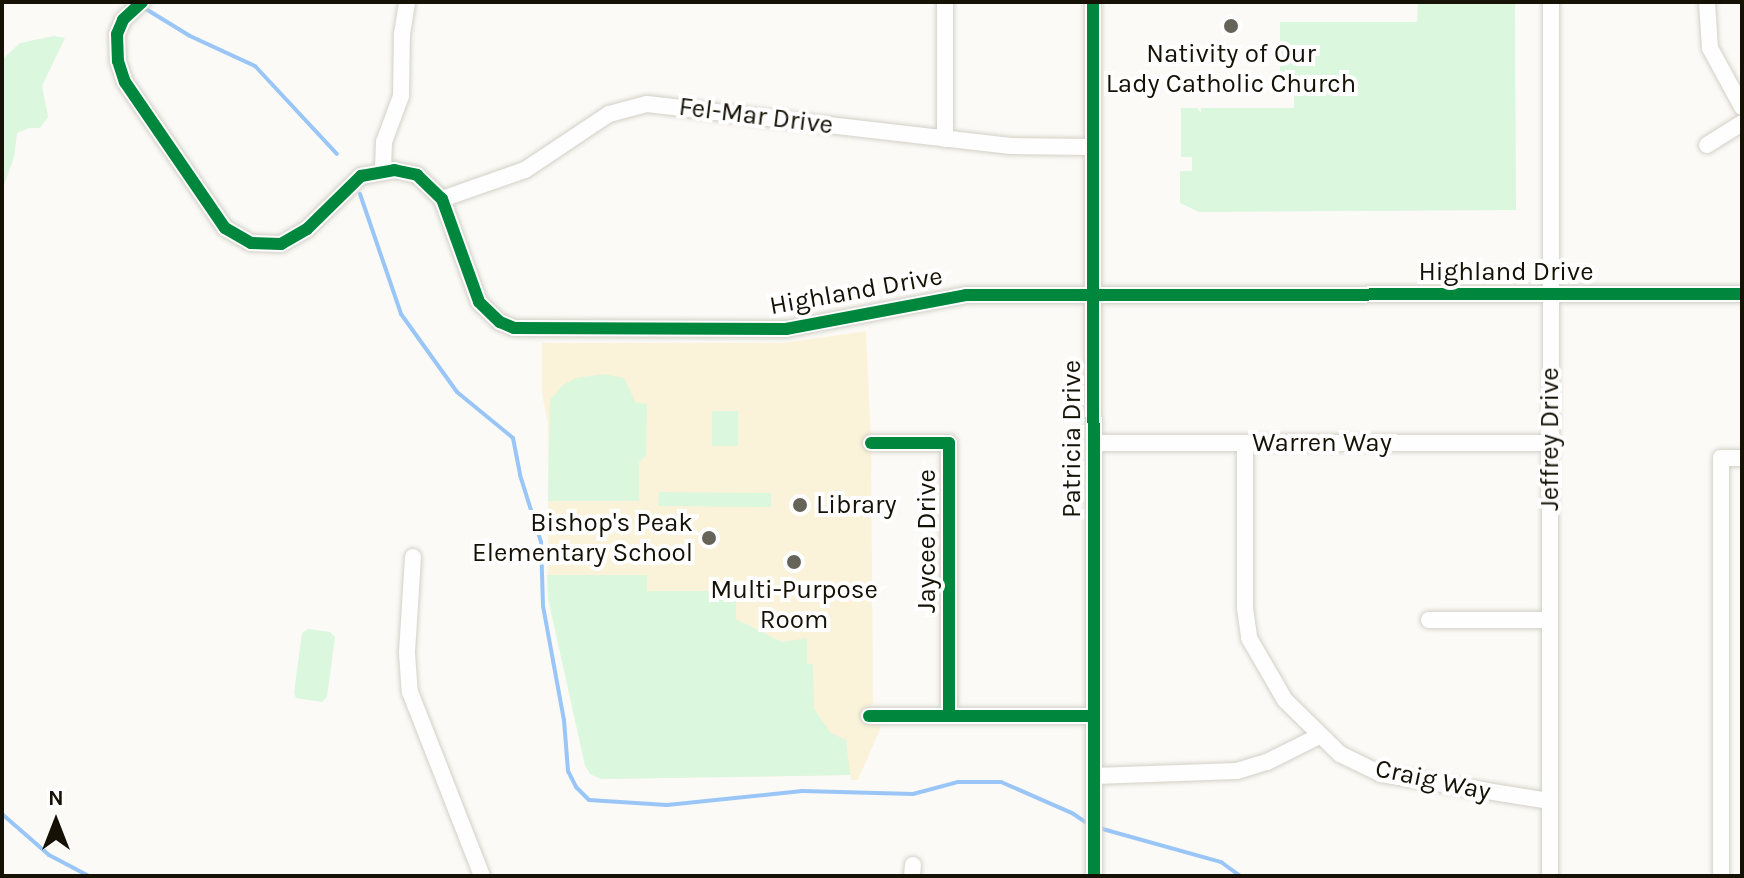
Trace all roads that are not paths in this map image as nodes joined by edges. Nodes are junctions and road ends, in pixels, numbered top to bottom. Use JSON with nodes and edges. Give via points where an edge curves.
{"nodes":[{"id":1,"x":142,"y":2,"type":"edge"},
{"id":2,"x":407,"y":2,"type":"edge"},
{"id":3,"x":945,"y":2,"type":"edge"},
{"id":4,"x":1093,"y":2,"type":"edge"},
{"id":5,"x":1551,"y":2,"type":"edge"},
{"id":6,"x":1707,"y":2,"type":"edge"},
{"id":7,"x":1742,"y":107,"type":"edge"},
{"id":8,"x":1742,"y":123,"type":"edge"},
{"id":9,"x":945,"y":139,"type":"junction"},
{"id":10,"x":1707,"y":145,"type":"dead end"},
{"id":11,"x":1093,"y":147,"type":"junction"},
{"id":12,"x":383,"y":170,"type":"junction"},
{"id":13,"x":442,"y":199,"type":"junction"},
{"id":14,"x":1093,"y":294,"type":"junction"},
{"id":15,"x":1742,"y":294,"type":"edge"},
{"id":16,"x":1550,"y":295,"type":"junction"},
{"id":17,"x":871,"y":443,"type":"dead end"},
{"id":18,"x":1094,"y":443,"type":"junction"},
{"id":19,"x":1245,"y":443,"type":"junction"},
{"id":20,"x":1550,"y":443,"type":"junction"},
{"id":21,"x":1742,"y":458,"type":"edge"},
{"id":22,"x":413,"y":557,"type":"dead end"},
{"id":23,"x":1429,"y":620,"type":"dead end"},
{"id":24,"x":1550,"y":620,"type":"junction"},
{"id":25,"x":869,"y":716,"type":"dead end"},
{"id":26,"x":949,"y":716,"type":"junction"},
{"id":27,"x":1094,"y":716,"type":"junction"},
{"id":28,"x":1319,"y":736,"type":"junction"},
{"id":29,"x":1094,"y":776,"type":"junction"},
{"id":30,"x":1550,"y":801,"type":"junction"},
{"id":31,"x":482,"y":876,"type":"edge"},
{"id":32,"x":1094,"y":876,"type":"edge"},
{"id":33,"x":1550,"y":876,"type":"edge"},
{"id":34,"x":1721,"y":876,"type":"edge"}],
"edges":[{"from":1,"to":12,"type":"street","via":[[117,34],[125,82],[233,235],[261,245],[291,241],[361,176]]},
{"from":2,"to":12,"type":"street","via":[[401,96],[384,142]]},
{"from":3,"to":9,"type":"street"},
{"from":4,"to":11,"type":"street","name":"Patricia Drive"},
{"from":5,"to":16,"type":"street","name":"Jeffrey Drive"},
{"from":6,"to":7,"type":"street","via":[[1710,48]]},
{"from":8,"to":10,"type":"street"},
{"from":9,"to":11,"type":"street","name":"Fel-Mar Drive"},
{"from":9,"to":13,"type":"street","name":"Fel-Mar Drive","via":[[634,105],[609,114],[525,170]]},
{"from":11,"to":14,"type":"street","name":"Patricia Drive"},
{"from":12,"to":13,"type":"street","via":[[417,175]]},
{"from":13,"to":14,"type":"street","name":"Highland Drive","via":[[479,302],[514,328],[786,329],[954,296]]},
{"from":14,"to":16,"type":"street","name":"Highland Drive"},
{"from":14,"to":18,"type":"street","name":"Patricia Drive"},
{"from":15,"to":16,"type":"street","name":"Highland Drive"},
{"from":16,"to":20,"type":"street","name":"Jeffrey Drive"},
{"from":17,"to":26,"type":"street","name":"Jaycee Drive","via":[[949,443]]},
{"from":18,"to":19,"type":"street","name":"Warren Way"},
{"from":18,"to":27,"type":"street","name":"Patricia Drive"},
{"from":19,"to":20,"type":"street","name":"Warren Way"},
{"from":19,"to":28,"type":"street","name":"Craig Way","via":[[1249,638],[1285,700]]},
{"from":20,"to":24,"type":"street","name":"Jeffrey Drive"},
{"from":21,"to":34,"type":"street","via":[[1721,458]]},
{"from":22,"to":31,"type":"street","via":[[410,692]]},
{"from":23,"to":24,"type":"street"},
{"from":24,"to":30,"type":"street","name":"Jeffrey Drive"},
{"from":25,"to":26,"type":"street"},
{"from":26,"to":27,"type":"street"},
{"from":27,"to":29,"type":"street","name":"Patricia Drive"},
{"from":28,"to":29,"type":"street","via":[[1237,771]]},
{"from":28,"to":30,"type":"street","name":"Craig Way","via":[[1340,754],[1381,774]]},
{"from":29,"to":32,"type":"street","name":"Patricia Drive"},
{"from":30,"to":33,"type":"street","name":"Jeffrey Drive"}]}
